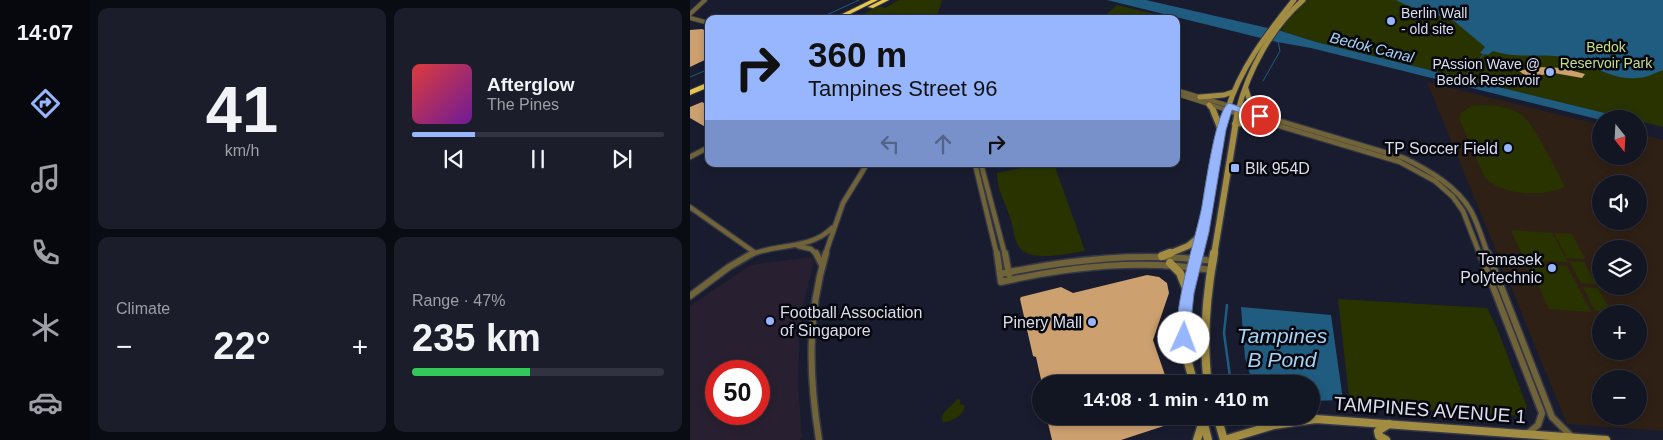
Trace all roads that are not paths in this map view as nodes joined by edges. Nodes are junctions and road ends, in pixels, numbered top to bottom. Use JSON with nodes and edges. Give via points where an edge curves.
{"nodes":[{"id":1,"x":700,"y":0,"type":"edge"},
{"id":2,"x":705,"y":0,"type":"edge"},
{"id":3,"x":875,"y":0,"type":"edge"},
{"id":4,"x":886,"y":0,"type":"edge"},
{"id":5,"x":1294,"y":0,"type":"edge"},
{"id":6,"x":1303,"y":0,"type":"edge"},
{"id":7,"x":690,"y":12,"type":"edge"},
{"id":8,"x":843,"y":15,"type":"edge"},
{"id":9,"x":855,"y":15,"type":"edge"},
{"id":10,"x":690,"y":18,"type":"edge"},
{"id":11,"x":705,"y":22,"type":"edge"},
{"id":12,"x":705,"y":80,"type":"edge"},
{"id":13,"x":705,"y":86,"type":"edge"},
{"id":14,"x":690,"y":87,"type":"edge"},
{"id":15,"x":1246,"y":89,"type":"junction"},
{"id":16,"x":1233,"y":92,"type":"junction"},
{"id":17,"x":690,"y":93,"type":"edge"},
{"id":18,"x":1180,"y":93,"type":"edge"},
{"id":19,"x":1180,"y":94,"type":"edge"},
{"id":20,"x":1200,"y":97,"type":"junction"},
{"id":21,"x":1209,"y":105,"type":"junction"},
{"id":22,"x":1229,"y":108,"type":"junction"},
{"id":23,"x":1238,"y":112,"type":"junction"},
{"id":24,"x":1258,"y":118,"type":"junction"},
{"id":25,"x":1235,"y":124,"type":"junction"},
{"id":26,"x":1221,"y":130,"type":"junction"},
{"id":27,"x":705,"y":149,"type":"edge"},
{"id":28,"x":690,"y":157,"type":"edge"},
{"id":29,"x":865,"y":167,"type":"edge"},
{"id":30,"x":976,"y":167,"type":"edge"},
{"id":31,"x":982,"y":167,"type":"edge"},
{"id":32,"x":690,"y":207,"type":"edge"},
{"id":33,"x":835,"y":224,"type":"junction"},
{"id":34,"x":1203,"y":232,"type":"junction"},
{"id":35,"x":787,"y":246,"type":"junction"},
{"id":36,"x":754,"y":252,"type":"junction"},
{"id":37,"x":1162,"y":256,"type":"junction"},
{"id":38,"x":1196,"y":262,"type":"junction"},
{"id":39,"x":1170,"y":263,"type":"junction"},
{"id":40,"x":1213,"y":265,"type":"junction"},
{"id":41,"x":822,"y":266,"type":"junction"},
{"id":42,"x":1008,"y":272,"type":"junction"},
{"id":43,"x":1000,"y":274,"type":"junction"},
{"id":44,"x":1010,"y":280,"type":"junction"},
{"id":45,"x":1188,"y":293,"type":"junction"},
{"id":46,"x":690,"y":296,"type":"edge"},
{"id":47,"x":1192,"y":375,"type":"edge"},
{"id":48,"x":1207,"y":375,"type":"edge"},
{"id":49,"x":1389,"y":424,"type":"junction"},
{"id":50,"x":1201,"y":425,"type":"edge"},
{"id":51,"x":1204,"y":425,"type":"edge"},
{"id":52,"x":1220,"y":425,"type":"edge"},
{"id":53,"x":1524,"y":435,"type":"junction"},
{"id":54,"x":1574,"y":438,"type":"junction"},
{"id":55,"x":819,"y":440,"type":"edge"},
{"id":56,"x":1197,"y":440,"type":"edge"},
{"id":57,"x":1208,"y":440,"type":"edge"},
{"id":58,"x":1224,"y":440,"type":"edge"},
{"id":59,"x":1386,"y":440,"type":"edge"},
{"id":60,"x":1593,"y":440,"type":"edge"},
{"id":61,"x":1606,"y":440,"type":"edge"}],
"edges":[{"from":1,"to":7,"type":"street"},
{"from":2,"to":7,"type":"street"},
{"from":3,"to":8,"type":"highway"},
{"from":4,"to":9,"type":"highway"},
{"from":5,"to":16,"type":"main road","via":[[1260,43]]},
{"from":6,"to":15,"type":"main road","via":[[1266,45]]},
{"from":10,"to":11,"type":"street"},
{"from":12,"to":14,"type":"highway"},
{"from":13,"to":17,"type":"highway"},
{"from":15,"to":23,"type":"main road"},
{"from":15,"to":24,"type":"main road"},
{"from":16,"to":20,"type":"main road"},
{"from":16,"to":22,"type":"main road"},
{"from":18,"to":20,"type":"street"},
{"from":19,"to":21,"type":"street"},
{"from":20,"to":22,"type":"street"},
{"from":21,"to":22,"type":"street"},
{"from":21,"to":26,"type":"main road"},
{"from":22,"to":23,"type":"street"},
{"from":22,"to":26,"type":"main road"},
{"from":23,"to":24,"type":"street"},
{"from":23,"to":25,"type":"main road"},
{"from":24,"to":25,"type":"main road"},
{"from":24,"to":53,"type":"street","via":[[1400,162],[1435,181],[1453,197],[1463,211],[1542,413],[1536,429]]},
{"from":24,"to":54,"type":"street","via":[[1404,158],[1426,169],[1460,196],[1471,211],[1552,417]]},
{"from":25,"to":40,"type":"main road"},
{"from":26,"to":34,"type":"main road"},
{"from":27,"to":28,"type":"street"},
{"from":29,"to":33,"type":"street","via":[[843,202]]},
{"from":30,"to":43,"type":"street"},
{"from":31,"to":42,"type":"street"},
{"from":32,"to":36,"type":"street"},
{"from":33,"to":35,"type":"street","via":[[822,238]]},
{"from":33,"to":41,"type":"street"},
{"from":34,"to":37,"type":"main road","via":[[1196,243]]},
{"from":34,"to":38,"type":"main road"},
{"from":35,"to":36,"type":"street"},
{"from":35,"to":41,"type":"street","via":[[802,246],[814,251]]},
{"from":36,"to":46,"type":"street"},
{"from":37,"to":38,"type":"street"},
{"from":37,"to":42,"type":"street","via":[[1101,258]]},
{"from":38,"to":39,"type":"street"},
{"from":38,"to":40,"type":"street"},
{"from":38,"to":45,"type":"main road"},
{"from":39,"to":44,"type":"street","via":[[1114,263]]},
{"from":39,"to":45,"type":"main road","via":[[1180,273]]},
{"from":40,"to":48,"type":"main road","via":[[1204,340]]},
{"from":41,"to":55,"type":"street","via":[[809,356]]},
{"from":42,"to":43,"type":"street"},
{"from":42,"to":44,"type":"street"},
{"from":43,"to":44,"type":"street","via":[[1001,282]]},
{"from":45,"to":47,"type":"main road","via":[[1183,322],[1184,348]]},
{"from":49,"to":53,"type":"main road","name":"TAMPINES AVENUE 1"},
{"from":49,"to":58,"type":"main road","name":"TAMPINES AVENUE 1","via":[[1316,419],[1274,425]]},
{"from":49,"to":59,"type":"main road","via":[[1378,431],[1379,436]]},
{"from":50,"to":56,"type":"main road"},
{"from":51,"to":57,"type":"main road"},
{"from":52,"to":58,"type":"main road"},
{"from":53,"to":54,"type":"main road","name":"TAMPINES AVENUE 1"},
{"from":54,"to":60,"type":"main road","name":"TAMPINES AVENUE 1"},
{"from":60,"to":61,"type":"main road","name":"TAMPINES AVENUE 1"}]}
